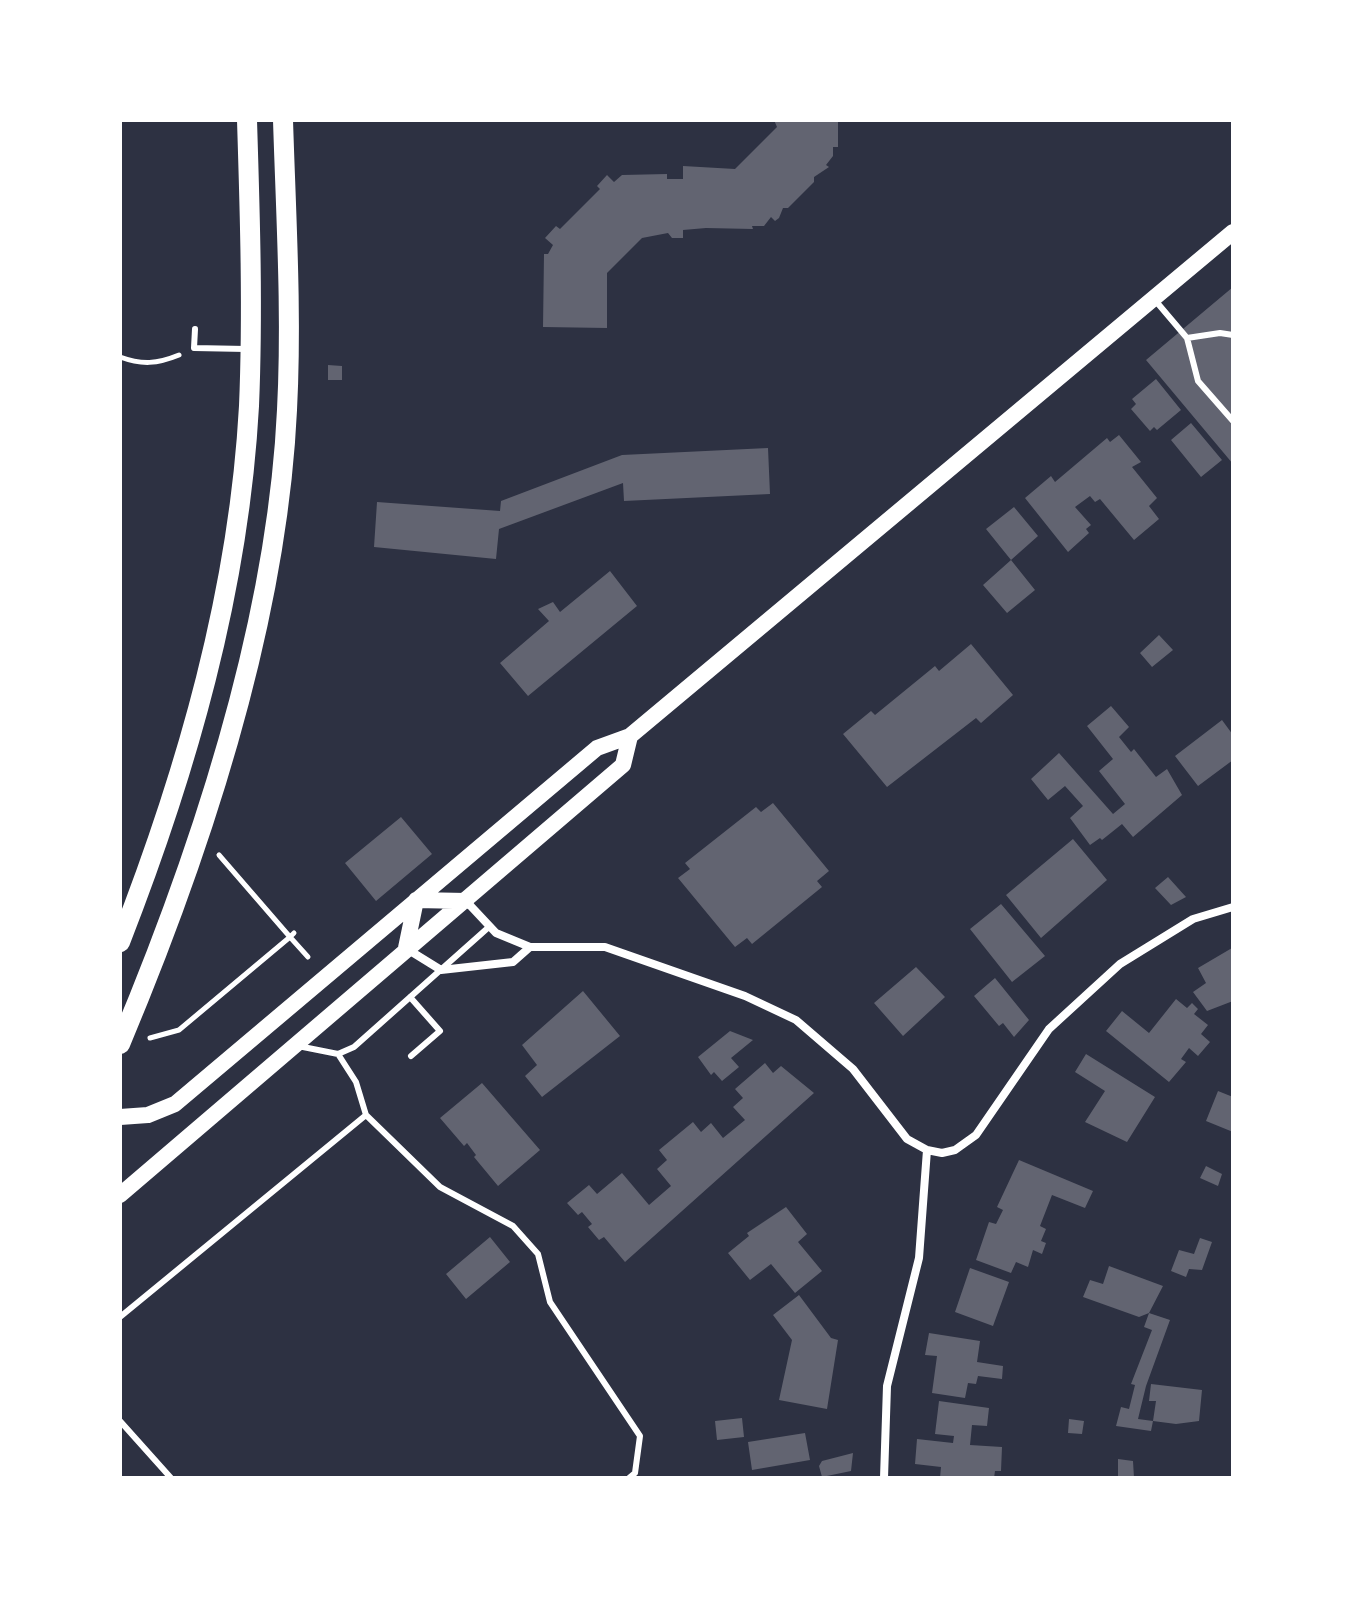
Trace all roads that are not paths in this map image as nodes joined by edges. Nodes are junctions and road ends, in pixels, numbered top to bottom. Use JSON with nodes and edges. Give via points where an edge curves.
{"nodes":[{"id":1,"x":247,"y":120,"type":"edge"},
{"id":2,"x":283,"y":120,"type":"edge"},
{"id":3,"x":1233,"y":232,"type":"edge"},
{"id":4,"x":1154,"y":299,"type":"junction"},
{"id":5,"x":195,"y":329,"type":"dead end"},
{"id":6,"x":1233,"y":335,"type":"edge"},
{"id":7,"x":1187,"y":338,"type":"junction"},
{"id":8,"x":250,"y":350,"type":"junction"},
{"id":9,"x":1233,"y":421,"type":"edge"},
{"id":10,"x":630,"y":736,"type":"junction"},
{"id":11,"x":416,"y":900,"type":"junction"},
{"id":12,"x":466,"y":901,"type":"junction"},
{"id":13,"x":1233,"y":907,"type":"edge"},
{"id":14,"x":490,"y":926,"type":"junction"},
{"id":15,"x":120,"y":942,"type":"edge"},
{"id":16,"x":530,"y":947,"type":"junction"},
{"id":17,"x":406,"y":948,"type":"junction"},
{"id":18,"x":441,"y":970,"type":"junction"},
{"id":19,"x":410,"y":997,"type":"junction"},
{"id":20,"x":120,"y":1044,"type":"edge"},
{"id":21,"x":294,"y":1045,"type":"junction"},
{"id":22,"x":338,"y":1054,"type":"junction"},
{"id":23,"x":411,"y":1056,"type":"dead end"},
{"id":24,"x":366,"y":1115,"type":"junction"},
{"id":25,"x":120,"y":1117,"type":"edge"},
{"id":26,"x":927,"y":1150,"type":"junction"},
{"id":27,"x":120,"y":1195,"type":"edge"},
{"id":28,"x":120,"y":1317,"type":"edge"},
{"id":29,"x":120,"y":1421,"type":"edge"},
{"id":30,"x":171,"y":1478,"type":"edge"},
{"id":31,"x":629,"y":1478,"type":"edge"},
{"id":32,"x":884,"y":1478,"type":"edge"}],
"edges":[{"from":1,"to":8,"type":"main road"},
{"from":2,"to":20,"type":"main road","via":[[287,411],[267,584],[248,669],[195,843]]},
{"from":3,"to":4,"type":"main road"},
{"from":4,"to":7,"type":"lane"},
{"from":4,"to":10,"type":"main road"},
{"from":5,"to":8,"type":"lane","via":[[194,348]]},
{"from":6,"to":7,"type":"lane"},
{"from":7,"to":9,"type":"lane","via":[[1198,381]]},
{"from":8,"to":15,"type":"main road","via":[[249,408],[230,571],[190,745]]},
{"from":10,"to":11,"type":"main road","via":[[597,748]]},
{"from":10,"to":12,"type":"main road","via":[[623,765]]},
{"from":11,"to":12,"type":"main road"},
{"from":11,"to":17,"type":"main road"},
{"from":11,"to":25,"type":"main road","via":[[175,1104],[148,1115]]},
{"from":12,"to":14,"type":"street"},
{"from":12,"to":17,"type":"main road"},
{"from":13,"to":26,"type":"street","via":[[1193,919],[1120,964],[1049,1029],[976,1135],[955,1150]]},
{"from":14,"to":16,"type":"street"},
{"from":14,"to":18,"type":"lane"},
{"from":16,"to":18,"type":"street","via":[[513,962]]},
{"from":16,"to":26,"type":"street","via":[[605,947],[745,996],[796,1020],[853,1069],[907,1139]]},
{"from":17,"to":18,"type":"street"},
{"from":17,"to":21,"type":"main road"},
{"from":18,"to":19,"type":"lane"},
{"from":19,"to":22,"type":"lane","via":[[354,1047]]},
{"from":19,"to":23,"type":"lane","via":[[440,1031]]},
{"from":21,"to":22,"type":"lane"},
{"from":21,"to":27,"type":"main road"},
{"from":22,"to":24,"type":"lane","via":[[356,1082]]},
{"from":24,"to":28,"type":"lane"},
{"from":24,"to":31,"type":"lane","via":[[440,1187],[513,1226],[538,1254],[550,1302],[640,1436],[635,1473]]},
{"from":26,"to":32,"type":"street","via":[[919,1258],[887,1386]]},
{"from":29,"to":30,"type":"lane"}]}
